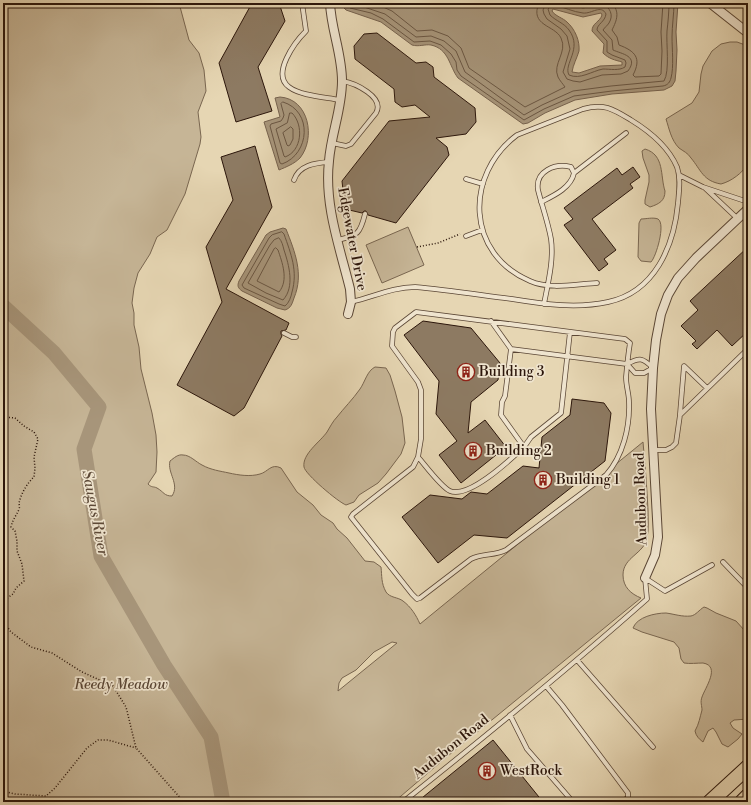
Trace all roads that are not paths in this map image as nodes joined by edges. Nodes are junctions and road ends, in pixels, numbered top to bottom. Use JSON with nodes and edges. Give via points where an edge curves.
{"nodes":[{"id":1,"x":302,"y":3,"type":"edge"},
{"id":2,"x":330,"y":3,"type":"edge"},
{"id":3,"x":710,"y":3,"type":"edge"},
{"id":4,"x":748,"y":34,"type":"edge"},
{"id":5,"x":342,"y":81,"type":"junction"},
{"id":6,"x":341,"y":100,"type":"junction"},
{"id":7,"x":626,"y":133,"type":"dead end"},
{"id":8,"x":332,"y":143,"type":"junction"},
{"id":9,"x":328,"y":162,"type":"junction"},
{"id":10,"x":574,"y":173,"type":"junction"},
{"id":11,"x":679,"y":175,"type":"junction"},
{"id":12,"x":466,"y":179,"type":"dead end"},
{"id":13,"x":294,"y":180,"type":"dead end"},
{"id":14,"x":483,"y":184,"type":"junction"},
{"id":15,"x":703,"y":186,"type":"junction"},
{"id":16,"x":541,"y":202,"type":"junction"},
{"id":17,"x":748,"y":202,"type":"edge"},
{"id":18,"x":748,"y":209,"type":"edge"},
{"id":19,"x":365,"y":214,"type":"dead end"},
{"id":20,"x":738,"y":219,"type":"junction"},
{"id":21,"x":482,"y":230,"type":"junction"},
{"id":22,"x":466,"y":234,"type":"road end"},
{"id":23,"x":338,"y":240,"type":"junction"},
{"id":24,"x":597,"y":283,"type":"dead end"},
{"id":25,"x":548,"y":285,"type":"junction"},
{"id":26,"x":351,"y":302,"type":"junction"},
{"id":27,"x":544,"y":304,"type":"junction"},
{"id":28,"x":348,"y":314,"type":"dead end"},
{"id":29,"x":491,"y":321,"type":"junction"},
{"id":30,"x":570,"y":332,"type":"junction"},
{"id":31,"x":284,"y":333,"type":"dead end"},
{"id":32,"x":296,"y":337,"type":"dead end"},
{"id":33,"x":511,"y":349,"type":"junction"},
{"id":34,"x":748,"y":350,"type":"edge"},
{"id":35,"x":566,"y":357,"type":"junction"},
{"id":36,"x":627,"y":364,"type":"junction"},
{"id":37,"x":653,"y":368,"type":"junction"},
{"id":38,"x":707,"y":388,"type":"junction"},
{"id":39,"x":680,"y":415,"type":"junction"},
{"id":40,"x":524,"y":447,"type":"junction"},
{"id":41,"x":652,"y":450,"type":"junction"},
{"id":42,"x":418,"y":457,"type":"junction"},
{"id":43,"x":724,"y":562,"type":"dead end"},
{"id":44,"x":712,"y":565,"type":"dead end"},
{"id":45,"x":646,"y":578,"type":"junction"},
{"id":46,"x":748,"y":588,"type":"edge"},
{"id":47,"x":577,"y":660,"type":"junction"},
{"id":48,"x":546,"y":686,"type":"junction"},
{"id":49,"x":510,"y":715,"type":"junction"},
{"id":50,"x":653,"y":747,"type":"dead end"},
{"id":51,"x":748,"y":767,"type":"edge"},
{"id":52,"x":748,"y":796,"type":"edge"},
{"id":53,"x":403,"y":802,"type":"edge"},
{"id":54,"x":573,"y":802,"type":"edge"},
{"id":55,"x":623,"y":802,"type":"edge"},
{"id":56,"x":710,"y":802,"type":"edge"},
{"id":57,"x":742,"y":802,"type":"edge"}],
"edges":[{"from":1,"to":6,"type":"lane","via":[[306,31],[285,63],[282,72],[284,81],[290,88],[300,92]]},
{"from":2,"to":5,"type":"street","name":"Edgewater Drive"},
{"from":3,"to":4,"type":"street"},
{"from":5,"to":6,"type":"street","name":"Edgewater Drive"},
{"from":5,"to":8,"type":"lane","via":[[354,84],[376,100],[378,109],[351,144],[346,146]]},
{"from":6,"to":8,"type":"street","name":"Edgewater Drive"},
{"from":7,"to":10,"type":"lane"},
{"from":8,"to":9,"type":"street","name":"Edgewater Drive"},
{"from":9,"to":13,"type":"lane","via":[[314,163],[302,168]]},
{"from":9,"to":23,"type":"street","name":"Edgewater Drive","via":[[329,202]]},
{"from":10,"to":16,"type":"lane","via":[[566,187]]},
{"from":10,"to":16,"type":"lane","via":[[571,167],[560,166],[542,174],[538,184]]},
{"from":11,"to":14,"type":"lane","via":[[672,158],[648,131],[612,108],[597,106],[583,109],[511,139],[494,159]]},
{"from":11,"to":15,"type":"lane"},
{"from":11,"to":27,"type":"lane","via":[[677,210],[670,240],[666,252],[646,283],[609,302],[577,305]]},
{"from":12,"to":14,"type":"lane"},
{"from":14,"to":21,"type":"lane","via":[[479,209]]},
{"from":15,"to":17,"type":"lane"},
{"from":15,"to":20,"type":"lane"},
{"from":16,"to":25,"type":"lane","via":[[551,240]]},
{"from":18,"to":20,"type":"street","name":"Audubon Road"},
{"from":19,"to":23,"type":"lane","via":[[357,234]]},
{"from":20,"to":37,"type":"street","name":"Audubon Road","via":[[696,258],[673,286],[661,314]]},
{"from":21,"to":22,"type":"lane"},
{"from":21,"to":25,"type":"lane","via":[[500,261],[530,281]]},
{"from":23,"to":26,"type":"street","name":"Edgewater Drive"},
{"from":24,"to":25,"type":"lane"},
{"from":25,"to":27,"type":"lane"},
{"from":26,"to":27,"type":"lane","via":[[397,289],[415,287]]},
{"from":26,"to":28,"type":"street","name":"Edgewater Drive"},
{"from":29,"to":30,"type":"lane"},
{"from":29,"to":33,"type":"lane"},
{"from":29,"to":42,"type":"lane","via":[[418,312],[394,330],[392,346],[421,390]]},
{"from":30,"to":35,"type":"lane"},
{"from":30,"to":36,"type":"lane","via":[[627,340],[630,343]]},
{"from":31,"to":32,"type":"lane"},
{"from":33,"to":35,"type":"lane"},
{"from":33,"to":40,"type":"lane","via":[[501,414]]},
{"from":34,"to":38,"type":"lane"},
{"from":35,"to":36,"type":"lane"},
{"from":35,"to":40,"type":"lane","via":[[560,413],[530,437]]},
{"from":36,"to":37,"type":"lane","via":[[635,372],[644,373]]},
{"from":36,"to":37,"type":"lane","via":[[636,359],[645,360]]},
{"from":36,"to":42,"type":"lane","via":[[629,403],[623,446],[606,475],[506,550],[476,556],[417,599],[351,516],[413,467]]},
{"from":37,"to":41,"type":"street","name":"Audubon Road"},
{"from":38,"to":39,"type":"lane"},
{"from":38,"to":39,"type":"lane","via":[[684,366]]},
{"from":39,"to":41,"type":"lane","via":[[676,443],[666,450]]},
{"from":40,"to":42,"type":"lane","via":[[486,479],[460,492],[443,486]]},
{"from":41,"to":45,"type":"street","name":"Audubon Road","via":[[658,537],[655,555]]},
{"from":43,"to":46,"type":"lane"},
{"from":44,"to":45,"type":"lane","via":[[665,591]]},
{"from":45,"to":47,"type":"lane","name":"Audubon Road","via":[[647,599]]},
{"from":47,"to":48,"type":"lane","name":"Audubon Road"},
{"from":47,"to":50,"type":"lane"},
{"from":48,"to":49,"type":"lane","name":"Audubon Road"},
{"from":48,"to":55,"type":"lane","via":[[628,793]]},
{"from":49,"to":53,"type":"lane","name":"Audubon Road"},
{"from":49,"to":54,"type":"lane","via":[[527,749]]},
{"from":51,"to":56,"type":"highway"},
{"from":52,"to":57,"type":"highway"}]}
